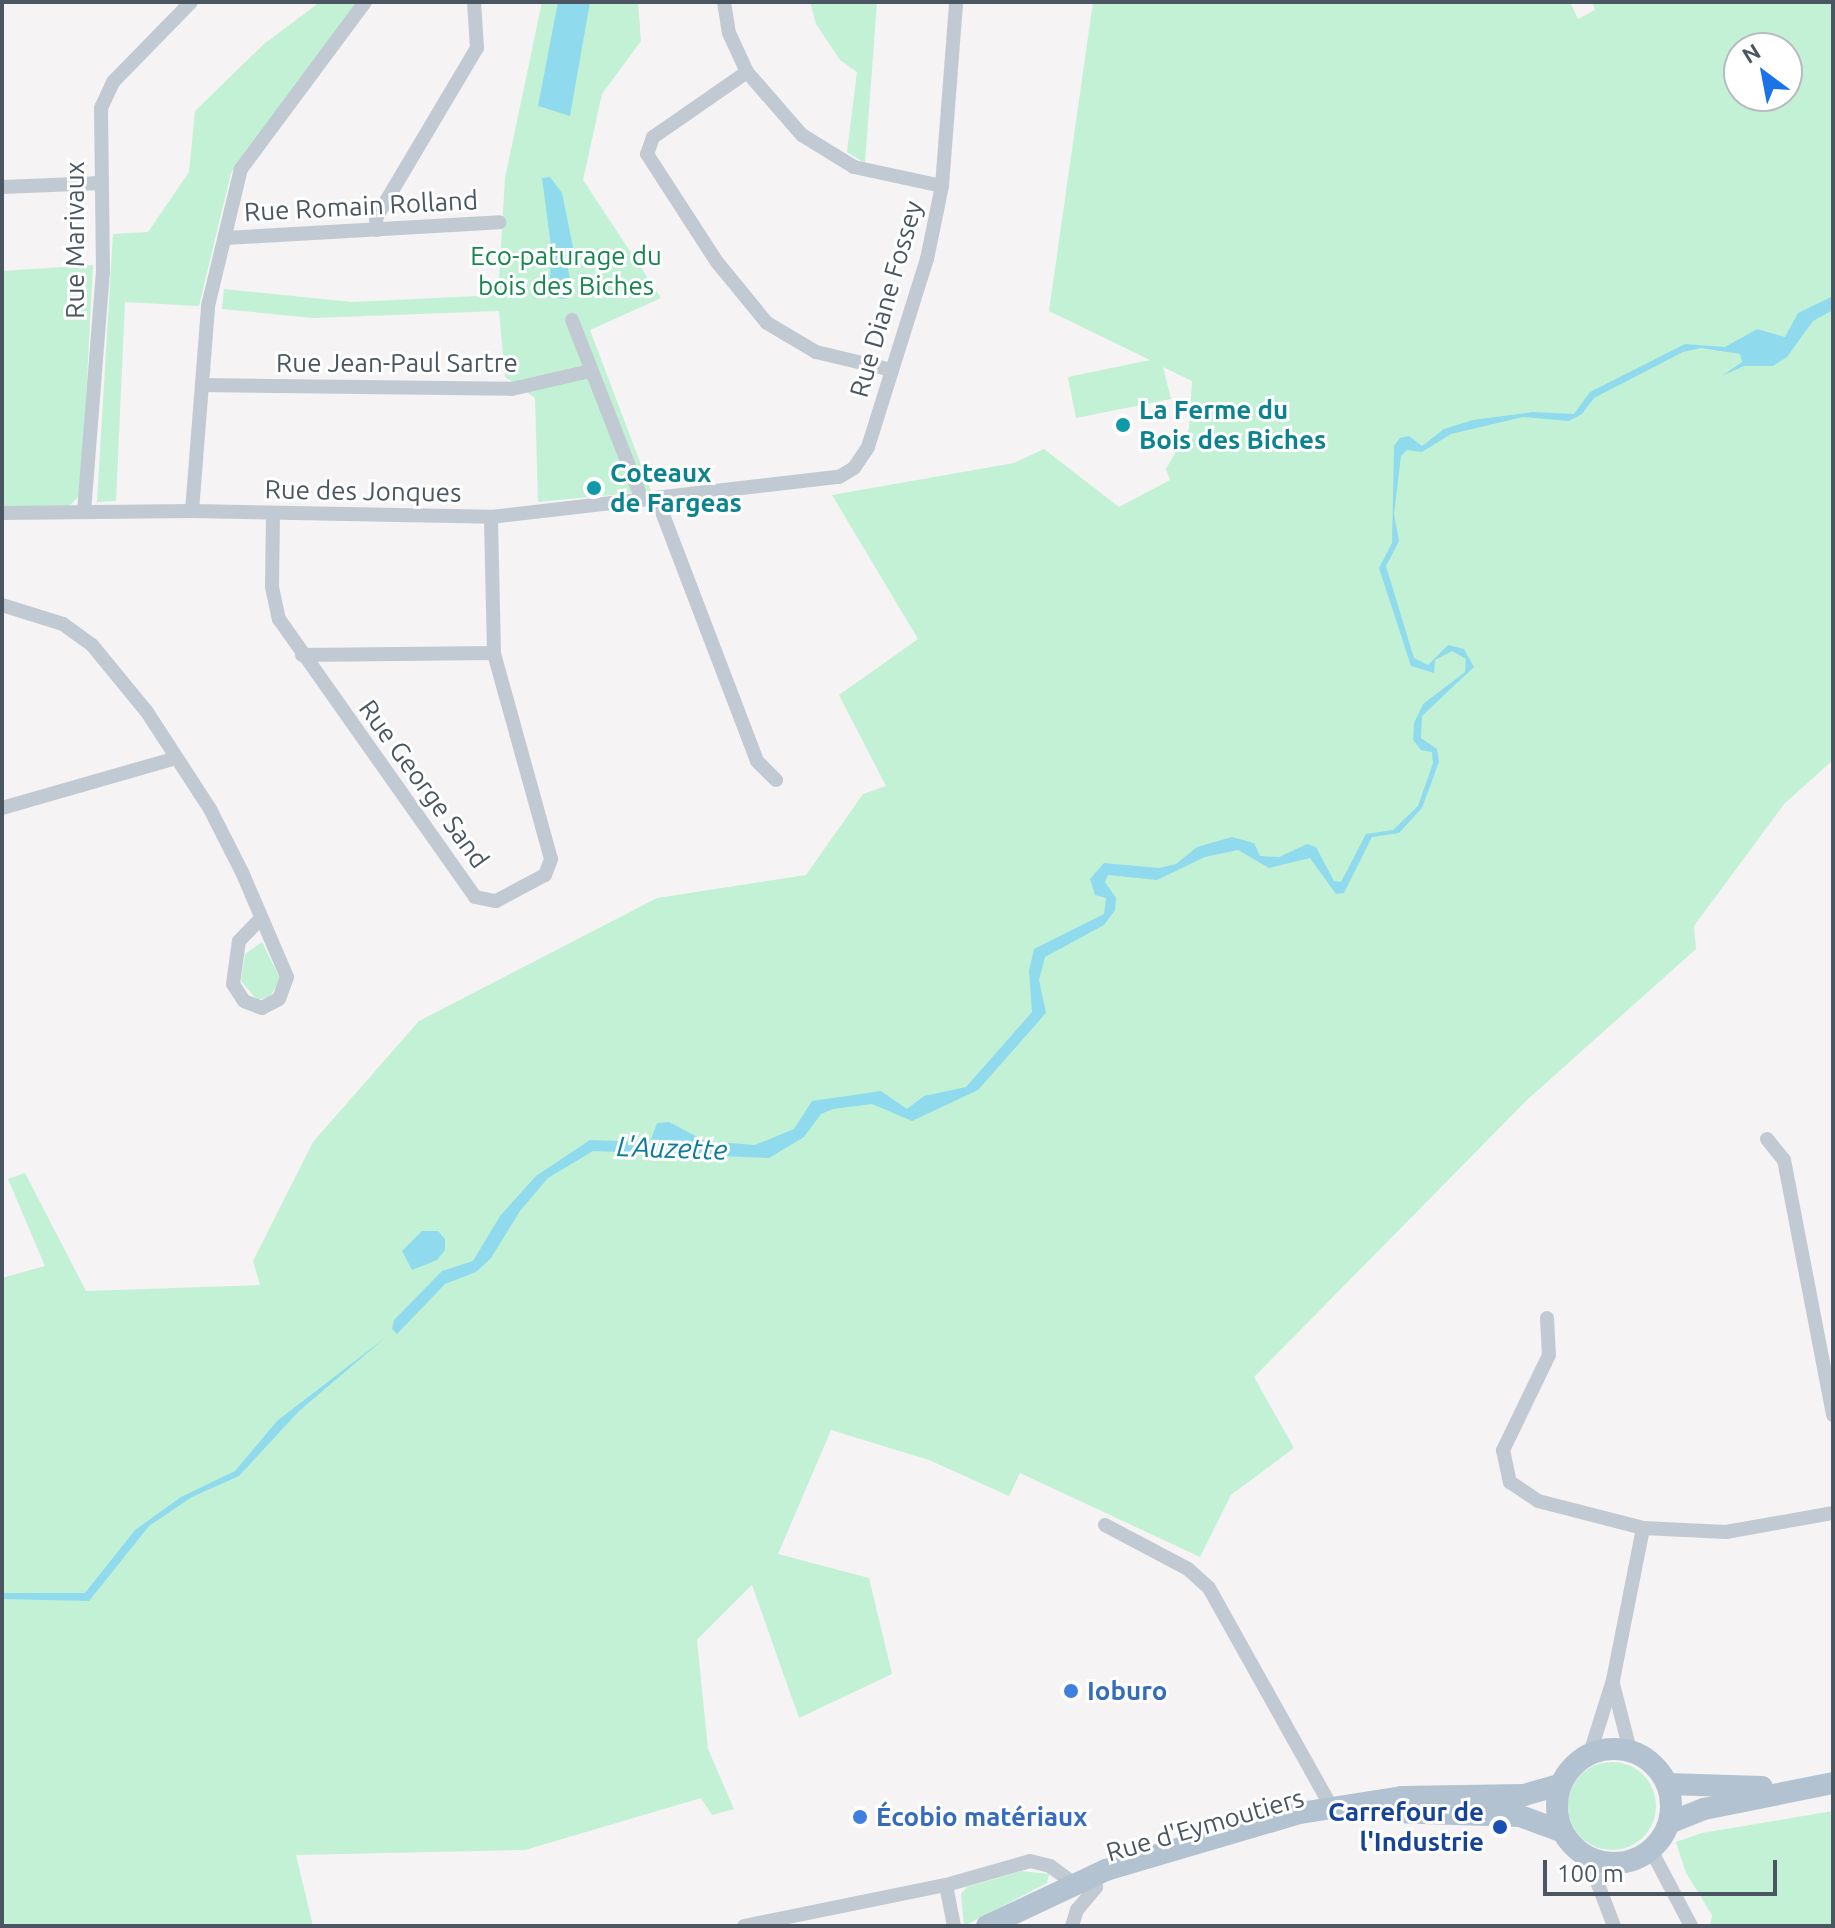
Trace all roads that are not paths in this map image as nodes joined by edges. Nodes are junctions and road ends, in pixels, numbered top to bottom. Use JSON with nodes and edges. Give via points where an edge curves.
{"nodes":[{"id":1,"x":191,"y":2,"type":"edge"},
{"id":2,"x":365,"y":2,"type":"edge"},
{"id":3,"x":474,"y":2,"type":"edge"},
{"id":4,"x":724,"y":2,"type":"edge"},
{"id":5,"x":956,"y":2,"type":"edge"},
{"id":6,"x":747,"y":72,"type":"junction"},
{"id":7,"x":101,"y":183,"type":"junction"},
{"id":8,"x":942,"y":186,"type":"junction"},
{"id":9,"x":2,"y":187,"type":"edge"},
{"id":10,"x":500,"y":222,"type":"dead end"},
{"id":11,"x":377,"y":230,"type":"junction"},
{"id":12,"x":226,"y":238,"type":"junction"},
{"id":13,"x":572,"y":320,"type":"dead end"},
{"id":14,"x":892,"y":370,"type":"junction"},
{"id":15,"x":590,"y":371,"type":"junction"},
{"id":16,"x":202,"y":385,"type":"junction"},
{"id":17,"x":721,"y":491,"type":"joint"},
{"id":18,"x":649,"y":499,"type":"junction"},
{"id":19,"x":192,"y":511,"type":"junction"},
{"id":20,"x":84,"y":512,"type":"junction"},
{"id":21,"x":2,"y":513,"type":"edge"},
{"id":22,"x":273,"y":515,"type":"junction"},
{"id":23,"x":491,"y":517,"type":"junction"},
{"id":24,"x":2,"y":605,"type":"edge"},
{"id":25,"x":494,"y":653,"type":"junction"},
{"id":26,"x":302,"y":655,"type":"junction"},
{"id":27,"x":176,"y":758,"type":"junction"},
{"id":28,"x":776,"y":780,"type":"dead end"},
{"id":29,"x":2,"y":808,"type":"edge"},
{"id":30,"x":261,"y":918,"type":"junction"},
{"id":31,"x":1767,"y":1139,"type":"dead end"},
{"id":32,"x":1547,"y":1318,"type":"dead end"},
{"id":33,"x":1833,"y":1415,"type":"edge"},
{"id":34,"x":1833,"y":1513,"type":"edge"},
{"id":35,"x":1105,"y":1525,"type":"dead end"},
{"id":36,"x":1643,"y":1528,"type":"junction"},
{"id":37,"x":1613,"y":1680,"type":"junction"},
{"id":38,"x":1630,"y":1750,"type":"junction"},
{"id":39,"x":1590,"y":1753,"type":"junction"},
{"id":40,"x":1833,"y":1783,"type":"edge"},
{"id":41,"x":1667,"y":1784,"type":"junction"},
{"id":42,"x":1560,"y":1785,"type":"junction"},
{"id":43,"x":1803,"y":1788,"type":"junction"},
{"id":44,"x":1331,"y":1806,"type":"junction"},
{"id":45,"x":1669,"y":1823,"type":"junction"},
{"id":46,"x":1561,"y":1831,"type":"junction"},
{"id":47,"x":1651,"y":1850,"type":"junction"},
{"id":48,"x":1588,"y":1858,"type":"junction"},
{"id":49,"x":1073,"y":1883,"type":"junction"},
{"id":50,"x":946,"y":1885,"type":"junction"},
{"id":51,"x":1096,"y":1887,"type":"junction"},
{"id":52,"x":744,"y":1926,"type":"edge"},
{"id":53,"x":954,"y":1926,"type":"edge"},
{"id":54,"x":987,"y":1926,"type":"edge"},
{"id":55,"x":1014,"y":1926,"type":"edge"},
{"id":56,"x":1072,"y":1926,"type":"edge"},
{"id":57,"x":1614,"y":1926,"type":"edge"},
{"id":58,"x":1691,"y":1926,"type":"edge"}],
"edges":[{"from":1,"to":7,"type":"street","name":"Rue Marivaux","via":[[113,82],[101,108]]},
{"from":2,"to":12,"type":"street","via":[[241,169]]},
{"from":3,"to":11,"type":"street","via":[[477,48],[376,218]]},
{"from":4,"to":6,"type":"street","via":[[729,33]]},
{"from":5,"to":8,"type":"street","name":"Rue Diane Fossey"},
{"from":6,"to":8,"type":"street","via":[[802,135],[847,164]]},
{"from":6,"to":14,"type":"street","via":[[653,137],[647,154],[717,262],[767,323],[816,352]]},
{"from":7,"to":9,"type":"street"},
{"from":7,"to":20,"type":"street","name":"Rue Marivaux","via":[[103,272]]},
{"from":8,"to":14,"type":"street","name":"Rue Diane Fossey","via":[[927,259]]},
{"from":10,"to":11,"type":"street","name":"Rue Romain Rolland"},
{"from":11,"to":12,"type":"street","name":"Rue Romain Rolland"},
{"from":12,"to":16,"type":"street","via":[[208,306]]},
{"from":13,"to":15,"type":"street"},
{"from":14,"to":17,"type":"street","name":"Rue Diane Fossey","via":[[868,447],[854,468],[839,477]]},
{"from":15,"to":16,"type":"street","name":"Rue Jean-Paul Sartre","via":[[512,389]]},
{"from":15,"to":18,"type":"street"},
{"from":16,"to":19,"type":"street"},
{"from":17,"to":18,"type":"street","name":"Rue des Jonques"},
{"from":18,"to":23,"type":"street","name":"Rue des Jonques"},
{"from":18,"to":28,"type":"street","via":[[757,761]]},
{"from":19,"to":20,"type":"street","name":"Rue des Jonques"},
{"from":19,"to":22,"type":"street","name":"Rue des Jonques"},
{"from":20,"to":21,"type":"street","name":"Rue des Jonques"},
{"from":22,"to":23,"type":"street","name":"Rue des Jonques"},
{"from":22,"to":26,"type":"street","name":"Rue George Sand","via":[[272,587],[279,619]]},
{"from":23,"to":25,"type":"street","name":"Rue George Sand"},
{"from":24,"to":27,"type":"street","via":[[63,624],[92,645]]},
{"from":25,"to":26,"type":"street"},
{"from":25,"to":26,"type":"street","name":"Rue George Sand","via":[[551,859],[545,875],[496,901],[475,897]]},
{"from":27,"to":29,"type":"street"},
{"from":27,"to":30,"type":"street","via":[[210,809]]},
{"from":30,"to":30,"type":"street","via":[[287,977],[279,999],[262,1008],[244,1001],[233,984],[239,941]]},
{"from":31,"to":33,"type":"street","via":[[1784,1160]]},
{"from":32,"to":36,"type":"street","via":[[1549,1355],[1503,1450],[1510,1482],[1538,1501]]},
{"from":34,"to":36,"type":"street","via":[[1726,1532]]},
{"from":35,"to":44,"type":"street","via":[[1188,1569],[1209,1588]]},
{"from":36,"to":37,"type":"street"},
{"from":37,"to":38,"type":"street"},
{"from":37,"to":39,"type":"street"},
{"from":38,"to":39,"type":"main road"},
{"from":38,"to":41,"type":"main road","via":[[1658,1769]]},
{"from":39,"to":42,"type":"main road"},
{"from":40,"to":43,"type":"main road"},
{"from":41,"to":43,"type":"main road"},
{"from":41,"to":45,"type":"main road"},
{"from":42,"to":44,"type":"main road","via":[[1524,1795],[1402,1797]]},
{"from":42,"to":46,"type":"main road","via":[[1556,1800]]},
{"from":43,"to":45,"type":"main road","via":[[1700,1810]]},
{"from":44,"to":49,"type":"main road","via":[[1152,1854]]},
{"from":45,"to":47,"type":"main road"},
{"from":46,"to":48,"type":"main road"},
{"from":46,"to":51,"type":"main road","name":"Rue d'Eymoutiers","via":[[1520,1816],[1380,1813],[1292,1826]]},
{"from":47,"to":48,"type":"main road","via":[[1621,1863]]},
{"from":47,"to":58,"type":"street"},
{"from":48,"to":57,"type":"street"},
{"from":49,"to":50,"type":"street","via":[[1050,1866],[1030,1861]]},
{"from":49,"to":54,"type":"main road"},
{"from":50,"to":52,"type":"street"},
{"from":50,"to":53,"type":"street"},
{"from":51,"to":55,"type":"main road","name":"Rue d'Eymoutiers"},
{"from":51,"to":56,"type":"street","via":[[1077,1910]]}]}
